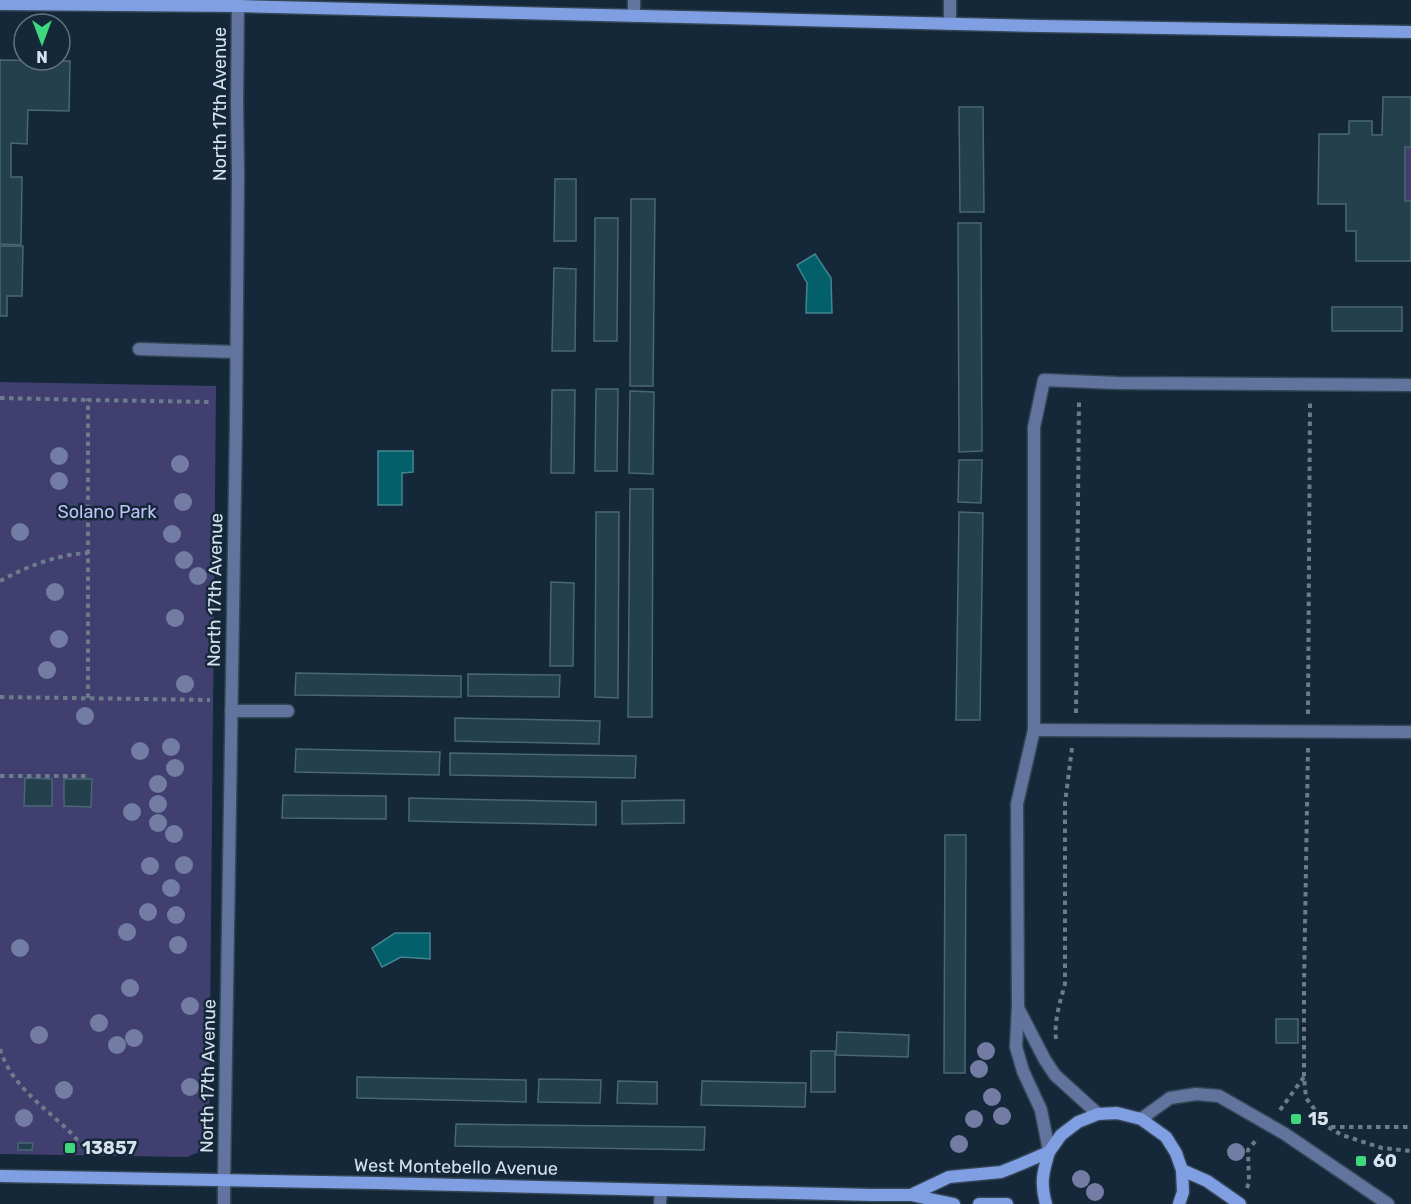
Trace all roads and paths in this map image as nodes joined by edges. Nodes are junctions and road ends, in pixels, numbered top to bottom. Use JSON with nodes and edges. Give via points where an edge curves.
{"nodes":[{"id":1,"x":634,"y":0,"type":"edge"},
{"id":2,"x":950,"y":0,"type":"edge"},
{"id":3,"x":238,"y":3,"type":"edge"},
{"id":4,"x":0,"y":4,"type":"edge"},
{"id":5,"x":634,"y":16,"type":"junction"},
{"id":6,"x":950,"y":24,"type":"junction"},
{"id":7,"x":1411,"y":32,"type":"edge"},
{"id":8,"x":139,"y":349,"type":"dead end"},
{"id":9,"x":236,"y":352,"type":"junction"},
{"id":10,"x":1310,"y":384,"type":"junction"},
{"id":11,"x":1411,"y":385,"type":"edge"},
{"id":12,"x":0,"y":398,"type":"edge"},
{"id":13,"x":88,"y":400,"type":"junction"},
{"id":14,"x":212,"y":402,"type":"dead end"},
{"id":15,"x":88,"y":553,"type":"junction"},
{"id":16,"x":0,"y":581,"type":"edge"},
{"id":17,"x":0,"y":697,"type":"edge"},
{"id":18,"x":88,"y":698,"type":"junction"},
{"id":19,"x":210,"y":700,"type":"dead end"},
{"id":20,"x":231,"y":711,"type":"junction"},
{"id":21,"x":288,"y":711,"type":"dead end"},
{"id":22,"x":1034,"y":730,"type":"junction"},
{"id":23,"x":1308,"y":731,"type":"junction"},
{"id":24,"x":1411,"y":732,"type":"edge"},
{"id":25,"x":0,"y":776,"type":"edge"},
{"id":26,"x":90,"y":776,"type":"dead end"},
{"id":27,"x":1018,"y":1007,"type":"junction"},
{"id":28,"x":0,"y":1049,"type":"edge"},
{"id":29,"x":1098,"y":1114,"type":"junction"},
{"id":30,"x":1141,"y":1119,"type":"junction"},
{"id":31,"x":1328,"y":1127,"type":"junction"},
{"id":32,"x":1411,"y":1127,"type":"edge"},
{"id":33,"x":1411,"y":1151,"type":"edge"},
{"id":34,"x":88,"y":1152,"type":"dead end"},
{"id":35,"x":1049,"y":1152,"type":"junction"},
{"id":36,"x":1182,"y":1170,"type":"junction"},
{"id":37,"x":0,"y":1176,"type":"edge"},
{"id":38,"x":224,"y":1180,"type":"junction"},
{"id":39,"x":662,"y":1190,"type":"junction"},
{"id":40,"x":911,"y":1195,"type":"junction"},
{"id":41,"x":224,"y":1204,"type":"edge"},
{"id":42,"x":660,"y":1204,"type":"edge"},
{"id":43,"x":954,"y":1204,"type":"edge"},
{"id":44,"x":979,"y":1204,"type":"edge"},
{"id":45,"x":1007,"y":1204,"type":"edge"},
{"id":46,"x":1046,"y":1204,"type":"edge"},
{"id":47,"x":1179,"y":1204,"type":"edge"},
{"id":48,"x":1240,"y":1204,"type":"edge"},
{"id":49,"x":1388,"y":1204,"type":"edge"}],
"edges":[{"from":1,"to":5,"type":"street"},
{"from":2,"to":6,"type":"street"},
{"from":3,"to":4,"type":"street"},
{"from":3,"to":5,"type":"street"},
{"from":3,"to":9,"type":"street","name":"North 17th Avenue"},
{"from":5,"to":6,"type":"street"},
{"from":6,"to":7,"type":"street"},
{"from":8,"to":9,"type":"street"},
{"from":9,"to":20,"type":"street","name":"North 17th Avenue"},
{"from":10,"to":11,"type":"street"},
{"from":10,"to":22,"type":"street","via":[[1044,380],[1034,427]]},
{"from":10,"to":23,"type":"path"},
{"from":12,"to":13,"type":"path"},
{"from":13,"to":14,"type":"path"},
{"from":13,"to":15,"type":"path"},
{"from":15,"to":16,"type":"path","via":[[45,560]]},
{"from":15,"to":18,"type":"path"},
{"from":17,"to":18,"type":"path"},
{"from":18,"to":19,"type":"path"},
{"from":20,"to":21,"type":"street"},
{"from":20,"to":38,"type":"street","name":"North 17th Avenue"},
{"from":22,"to":23,"type":"street"},
{"from":22,"to":27,"type":"street","via":[[1017,804]]},
{"from":23,"to":24,"type":"street"},
{"from":23,"to":31,"type":"path","via":[[1304,1077],[1306,1098]]},
{"from":25,"to":26,"type":"path"},
{"from":27,"to":29,"type":"street","via":[[1055,1075]]},
{"from":27,"to":35,"type":"street","via":[[1016,1047],[1041,1110]]},
{"from":28,"to":34,"type":"path","via":[[28,1095]]},
{"from":29,"to":30,"type":"street","name":"West Montebello Avenue","via":[[1117,1113]]},
{"from":29,"to":35,"type":"street","name":"West Montebello Avenue","via":[[1061,1135]]},
{"from":30,"to":36,"type":"street","via":[[1167,1137]]},
{"from":30,"to":49,"type":"street","via":[[1170,1098],[1219,1096],[1285,1134]]},
{"from":31,"to":32,"type":"path"},
{"from":31,"to":33,"type":"path","via":[[1382,1148]]},
{"from":35,"to":40,"type":"street","name":"West Montebello Avenue","via":[[1001,1172],[949,1177]]},
{"from":35,"to":46,"type":"street","via":[[1043,1172]]},
{"from":36,"to":47,"type":"street"},
{"from":36,"to":48,"type":"street","via":[[1207,1181]]},
{"from":37,"to":38,"type":"street","name":"West Montebello Avenue"},
{"from":38,"to":39,"type":"street","name":"West Montebello Avenue"},
{"from":38,"to":41,"type":"street","name":"North 17th Avenue"},
{"from":39,"to":40,"type":"street","name":"West Montebello Avenue"},
{"from":39,"to":42,"type":"street"},
{"from":40,"to":43,"type":"street","name":"West Montebello Avenue"},
{"from":44,"to":45,"type":"street"}]}
